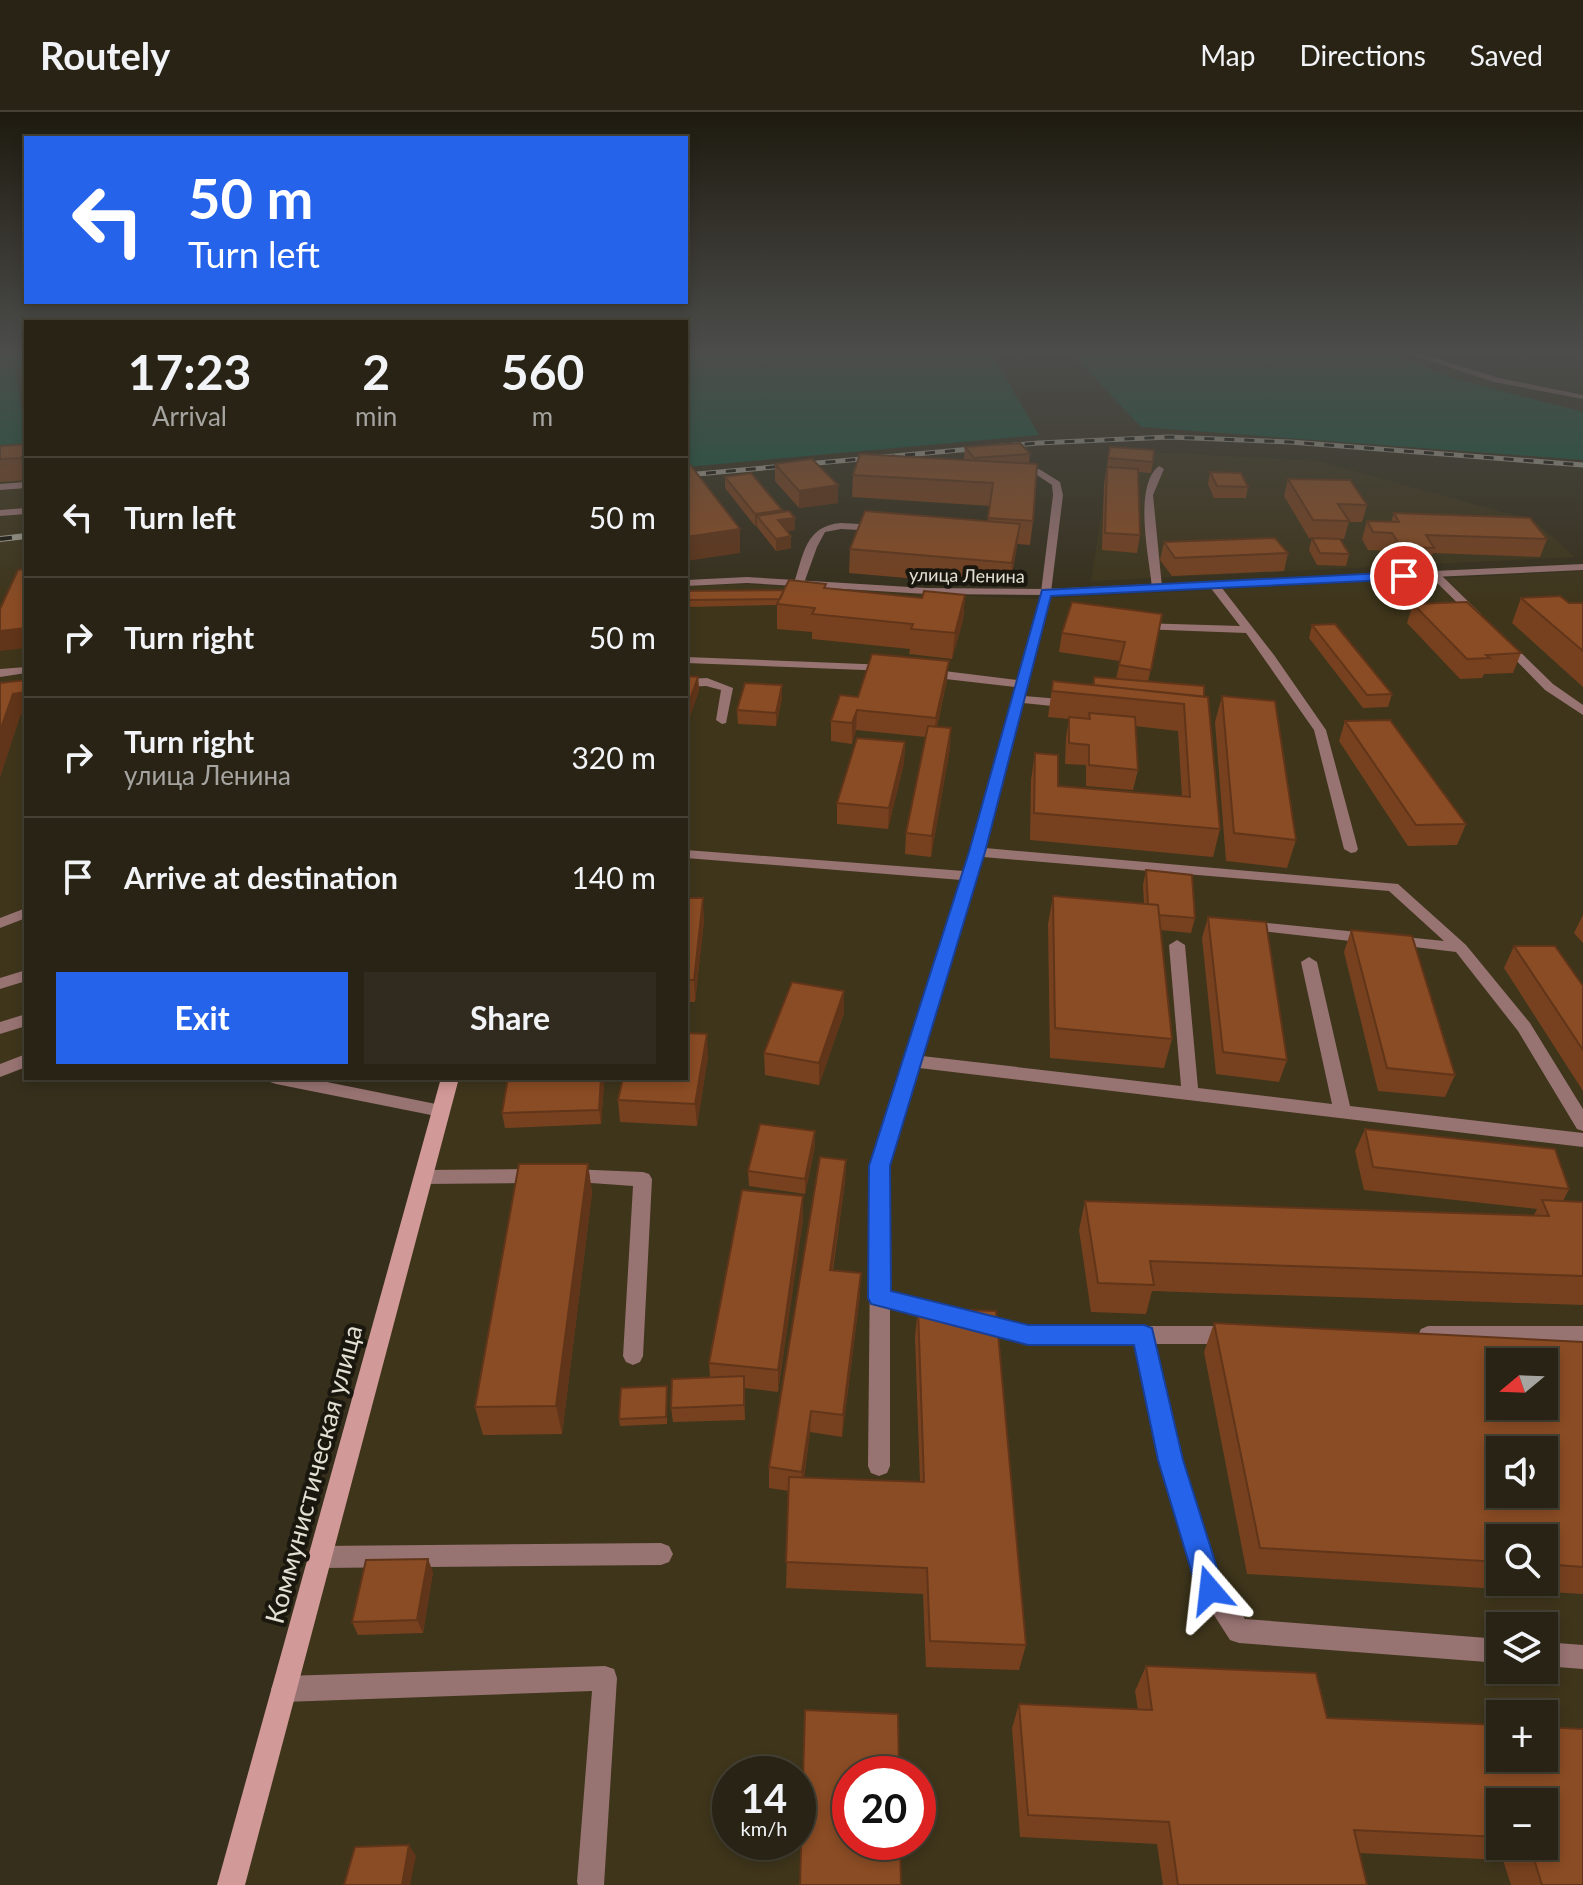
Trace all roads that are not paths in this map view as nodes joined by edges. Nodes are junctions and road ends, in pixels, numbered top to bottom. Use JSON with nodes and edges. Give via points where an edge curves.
{"nodes":[{"id":1,"x":1159,"y":469,"type":"dead end"},
{"id":2,"x":1010,"y":474,"type":"edge"},
{"id":3,"x":24,"y":485,"type":"edge"},
{"id":4,"x":0,"y":487,"type":"edge"},
{"id":5,"x":24,"y":511,"type":"edge"},
{"id":6,"x":0,"y":513,"type":"edge"},
{"id":7,"x":885,"y":528,"type":"edge"},
{"id":8,"x":1168,"y":555,"type":"edge"},
{"id":9,"x":1154,"y":556,"type":"junction"},
{"id":10,"x":1583,"y":567,"type":"edge"},
{"id":11,"x":1435,"y":575,"type":"junction"},
{"id":12,"x":688,"y":583,"type":"edge"},
{"id":13,"x":799,"y":583,"type":"junction"},
{"id":14,"x":1214,"y":585,"type":"junction"},
{"id":15,"x":1157,"y":587,"type":"junction"},
{"id":16,"x":1046,"y":592,"type":"junction"},
{"id":17,"x":1122,"y":626,"type":"edge"},
{"id":18,"x":1249,"y":630,"type":"junction"},
{"id":19,"x":688,"y":660,"type":"edge"},
{"id":20,"x":24,"y":670,"type":"edge"},
{"id":21,"x":906,"y":670,"type":"edge"},
{"id":22,"x":920,"y":672,"type":"edge"},
{"id":23,"x":0,"y":673,"type":"edge"},
{"id":24,"x":688,"y":683,"type":"edge"},
{"id":25,"x":1020,"y":692,"type":"junction"},
{"id":26,"x":1091,"y":706,"type":"edge"},
{"id":27,"x":1583,"y":711,"type":"edge"},
{"id":28,"x":722,"y":720,"type":"dead end"},
{"id":29,"x":1351,"y":849,"type":"dead end"},
{"id":30,"x":977,"y":852,"type":"junction"},
{"id":31,"x":688,"y":854,"type":"edge"},
{"id":32,"x":970,"y":876,"type":"junction"},
{"id":33,"x":24,"y":914,"type":"edge"},
{"id":34,"x":0,"y":923,"type":"edge"},
{"id":35,"x":1226,"y":924,"type":"edge"},
{"id":36,"x":1177,"y":945,"type":"dead end"},
{"id":37,"x":1461,"y":948,"type":"junction"},
{"id":38,"x":1309,"y":962,"type":"dead end"},
{"id":39,"x":24,"y":976,"type":"edge"},
{"id":40,"x":0,"y":984,"type":"edge"},
{"id":41,"x":24,"y":1021,"type":"edge"},
{"id":42,"x":0,"y":1028,"type":"edge"},
{"id":43,"x":24,"y":1061,"type":"edge"},
{"id":44,"x":912,"y":1061,"type":"junction"},
{"id":45,"x":0,"y":1071,"type":"edge"},
{"id":46,"x":286,"y":1080,"type":"edge"},
{"id":47,"x":449,"y":1080,"type":"edge"},
{"id":48,"x":1190,"y":1094,"type":"junction"},
{"id":49,"x":441,"y":1111,"type":"junction"},
{"id":50,"x":1342,"y":1111,"type":"junction"},
{"id":51,"x":1583,"y":1124,"type":"edge"},
{"id":52,"x":1583,"y":1140,"type":"edge"},
{"id":53,"x":423,"y":1177,"type":"junction"},
{"id":54,"x":879,"y":1298,"type":"junction"},
{"id":55,"x":1144,"y":1335,"type":"junction"},
{"id":56,"x":1254,"y":1335,"type":"edge"},
{"id":57,"x":1411,"y":1335,"type":"edge"},
{"id":58,"x":1583,"y":1335,"type":"edge"},
{"id":59,"x":633,"y":1356,"type":"dead end"},
{"id":60,"x":879,"y":1466,"type":"dead end"},
{"id":61,"x":661,"y":1554,"type":"dead end"},
{"id":62,"x":320,"y":1557,"type":"junction"},
{"id":63,"x":1486,"y":1650,"type":"edge"},
{"id":64,"x":1558,"y":1655,"type":"edge"},
{"id":65,"x":1583,"y":1657,"type":"edge"},
{"id":66,"x":284,"y":1689,"type":"junction"},
{"id":67,"x":591,"y":1882,"type":"dead end"},
{"id":68,"x":231,"y":1885,"type":"edge"}],
"edges":[{"from":1,"to":9,"type":"street","via":[[1148,495]]},
{"from":2,"to":16,"type":"street","via":[[1039,472],[1057,484]]},
{"from":3,"to":4,"type":"street"},
{"from":5,"to":6,"type":"street"},
{"from":7,"to":13,"type":"street","via":[[827,525],[818,530]]},
{"from":8,"to":9,"type":"street"},
{"from":9,"to":15,"type":"street"},
{"from":10,"to":11,"type":"street","name":"улица Ленина"},
{"from":11,"to":14,"type":"street","name":"улица Ленина"},
{"from":11,"to":27,"type":"street","via":[[1549,687]]},
{"from":12,"to":13,"type":"street","name":"улица Ленина"},
{"from":13,"to":16,"type":"street","name":"улица Ленина"},
{"from":14,"to":15,"type":"street","name":"улица Ленина"},
{"from":14,"to":18,"type":"street"},
{"from":15,"to":16,"type":"street","name":"улица Ленина"},
{"from":16,"to":25,"type":"street"},
{"from":17,"to":18,"type":"street"},
{"from":18,"to":29,"type":"street","via":[[1320,730]]},
{"from":19,"to":21,"type":"street"},
{"from":20,"to":23,"type":"street"},
{"from":22,"to":25,"type":"street"},
{"from":24,"to":28,"type":"street","via":[[727,688]]},
{"from":25,"to":26,"type":"street"},
{"from":25,"to":30,"type":"street"},
{"from":30,"to":32,"type":"street"},
{"from":30,"to":37,"type":"street","via":[[1393,887]]},
{"from":31,"to":32,"type":"street"},
{"from":32,"to":44,"type":"street"},
{"from":33,"to":34,"type":"street"},
{"from":35,"to":37,"type":"street"},
{"from":36,"to":48,"type":"street"},
{"from":37,"to":51,"type":"street","via":[[1524,1027]]},
{"from":38,"to":50,"type":"street"},
{"from":39,"to":40,"type":"street"},
{"from":41,"to":42,"type":"street"},
{"from":43,"to":45,"type":"street"},
{"from":44,"to":48,"type":"street"},
{"from":44,"to":54,"type":"street","via":[[880,1166]]},
{"from":46,"to":49,"type":"street"},
{"from":47,"to":49,"type":"main road","name":"Коммунистическая улица"},
{"from":48,"to":50,"type":"street"},
{"from":49,"to":53,"type":"main road","name":"Коммунистическая улица"},
{"from":50,"to":52,"type":"street"},
{"from":53,"to":59,"type":"street","via":[[643,1179]]},
{"from":53,"to":62,"type":"main road","name":"Коммунистическая улица"},
{"from":54,"to":55,"type":"street","via":[[1028,1335]]},
{"from":54,"to":60,"type":"street"},
{"from":55,"to":56,"type":"street"},
{"from":55,"to":63,"type":"street","via":[[1171,1460],[1210,1590],[1239,1631]]},
{"from":57,"to":58,"type":"street"},
{"from":61,"to":62,"type":"street"},
{"from":62,"to":66,"type":"main road","name":"Коммунистическая улица"},
{"from":64,"to":65,"type":"street"},
{"from":66,"to":67,"type":"street","via":[[605,1678]]},
{"from":66,"to":68,"type":"main road","name":"Коммунистическая улица"}]}
